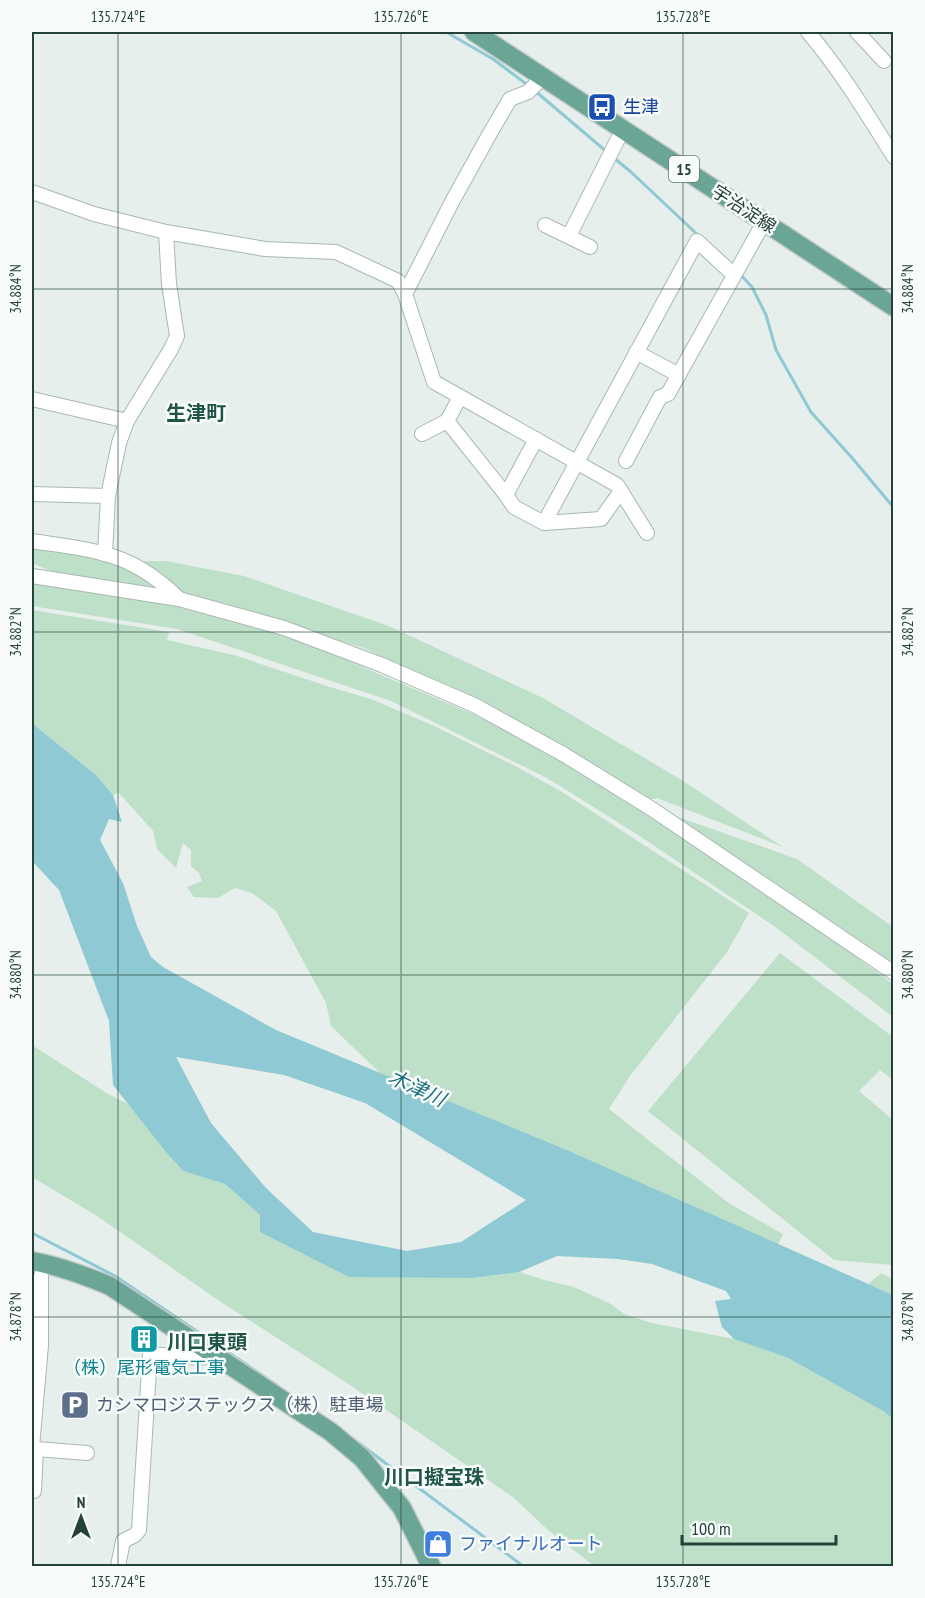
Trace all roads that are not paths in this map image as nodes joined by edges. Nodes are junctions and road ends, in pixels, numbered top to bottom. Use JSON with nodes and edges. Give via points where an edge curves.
{"nodes":[{"id":1,"x":474,"y":32,"type":"edge"},
{"id":2,"x":808,"y":32,"type":"edge"},
{"id":3,"x":857,"y":32,"type":"edge"},
{"id":4,"x":884,"y":61,"type":"edge"},
{"id":5,"x":543,"y":77,"type":"junction"},
{"id":6,"x":623,"y":129,"type":"junction"},
{"id":7,"x":894,"y":157,"type":"edge"},
{"id":8,"x":32,"y":192,"type":"edge"},
{"id":9,"x":764,"y":222,"type":"junction"},
{"id":10,"x":545,"y":225,"type":"dead end"},
{"id":11,"x":166,"y":232,"type":"junction"},
{"id":12,"x":569,"y":236,"type":"junction"},
{"id":13,"x":590,"y":247,"type":"dead end"},
{"id":14,"x":734,"y":275,"type":"junction"},
{"id":15,"x":405,"y":294,"type":"junction"},
{"id":16,"x":894,"y":307,"type":"edge"},
{"id":17,"x":636,"y":352,"type":"junction"},
{"id":18,"x":679,"y":375,"type":"junction"},
{"id":19,"x":460,"y":397,"type":"junction"},
{"id":20,"x":32,"y":399,"type":"edge"},
{"id":21,"x":128,"y":421,"type":"junction"},
{"id":22,"x":447,"y":421,"type":"junction"},
{"id":23,"x":422,"y":434,"type":"dead end"},
{"id":24,"x":536,"y":439,"type":"junction"},
{"id":25,"x":626,"y":461,"type":"dead end"},
{"id":26,"x":577,"y":462,"type":"junction"},
{"id":27,"x":621,"y":491,"type":"junction"},
{"id":28,"x":32,"y":494,"type":"edge"},
{"id":29,"x":506,"y":495,"type":"junction"},
{"id":30,"x":108,"y":496,"type":"junction"},
{"id":31,"x":544,"y":523,"type":"junction"},
{"id":32,"x":647,"y":533,"type":"dead end"},
{"id":33,"x":32,"y":541,"type":"edge"},
{"id":34,"x":105,"y":554,"type":"junction"},
{"id":35,"x":32,"y":568,"type":"edge"},
{"id":36,"x":32,"y":576,"type":"edge"},
{"id":37,"x":49,"y":578,"type":"junction"},
{"id":38,"x":179,"y":599,"type":"junction"},
{"id":39,"x":894,"y":973,"type":"edge"},
{"id":40,"x":36,"y":1269,"type":"edge"},
{"id":41,"x":36,"y":1346,"type":"edge"},
{"id":42,"x":214,"y":1354,"type":"junction"},
{"id":43,"x":33,"y":1447,"type":"edge"},
{"id":44,"x":87,"y":1454,"type":"dead end"},
{"id":45,"x":33,"y":1468,"type":"edge"},
{"id":46,"x":34,"y":1491,"type":"dead end"},
{"id":47,"x":118,"y":1566,"type":"edge"},
{"id":48,"x":431,"y":1566,"type":"edge"}],
"edges":[{"from":1,"to":5,"type":"main road","name":"宇治淀線","number":"15"},
{"from":2,"to":7,"type":"street","via":[[830,57]]},
{"from":3,"to":4,"type":"street"},
{"from":5,"to":6,"type":"main road","name":"宇治淀線","number":"15"},
{"from":5,"to":15,"type":"street","via":[[528,92],[510,99]]},
{"from":6,"to":9,"type":"main road","name":"宇治淀線","number":"15"},
{"from":6,"to":12,"type":"street"},
{"from":8,"to":11,"type":"street","via":[[94,214]]},
{"from":9,"to":14,"type":"street"},
{"from":9,"to":16,"type":"main road","name":"宇治淀線","number":"15"},
{"from":10,"to":12,"type":"street"},
{"from":11,"to":15,"type":"street","via":[[265,249],[336,252],[398,281]]},
{"from":11,"to":21,"type":"street","via":[[177,336]]},
{"from":12,"to":13,"type":"street"},
{"from":14,"to":17,"type":"street","via":[[697,241]]},
{"from":14,"to":18,"type":"street"},
{"from":15,"to":19,"type":"street","via":[[434,382]]},
{"from":17,"to":18,"type":"street"},
{"from":17,"to":26,"type":"street"},
{"from":18,"to":25,"type":"street","via":[[668,393],[660,397]]},
{"from":19,"to":22,"type":"street"},
{"from":19,"to":24,"type":"street"},
{"from":20,"to":21,"type":"street"},
{"from":21,"to":30,"type":"street","via":[[119,443]]},
{"from":22,"to":23,"type":"street"},
{"from":22,"to":29,"type":"street"},
{"from":24,"to":26,"type":"street"},
{"from":24,"to":29,"type":"street"},
{"from":26,"to":27,"type":"street"},
{"from":26,"to":31,"type":"street"},
{"from":27,"to":31,"type":"street","via":[[601,519]]},
{"from":27,"to":32,"type":"street"},
{"from":28,"to":30,"type":"street"},
{"from":29,"to":31,"type":"street","via":[[514,507]]},
{"from":30,"to":34,"type":"street"},
{"from":33,"to":34,"type":"street"},
{"from":34,"to":38,"type":"street","via":[[128,562]]},
{"from":35,"to":37,"type":"street"},
{"from":36,"to":37,"type":"street"},
{"from":37,"to":38,"type":"street"},
{"from":38,"to":39,"type":"street","via":[[284,628],[474,705],[652,809]]},
{"from":40,"to":41,"type":"street"},
{"from":40,"to":42,"type":"main road","via":[[52,1265],[110,1286]]},
{"from":41,"to":43,"type":"street"},
{"from":42,"to":47,"type":"street","via":[[200,1358],[150,1354],[139,1530],[123,1541]]},
{"from":42,"to":48,"type":"main road","via":[[331,1432],[362,1458],[402,1508]]},
{"from":43,"to":44,"type":"street"},
{"from":43,"to":45,"type":"street"},
{"from":45,"to":46,"type":"street"}]}
